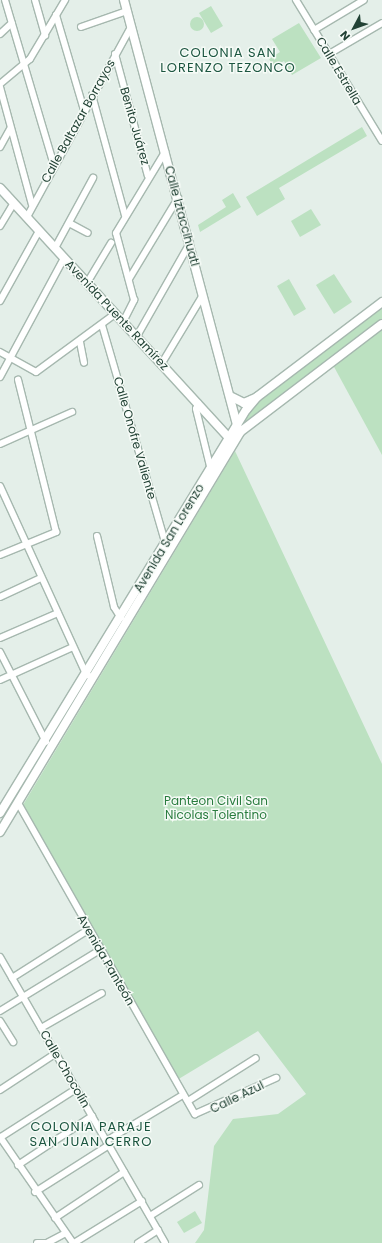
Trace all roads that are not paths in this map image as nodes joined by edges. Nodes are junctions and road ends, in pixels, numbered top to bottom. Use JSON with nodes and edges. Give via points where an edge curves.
{"nodes":[{"id":1,"x":5,"y":0,"type":"edge"},
{"id":2,"x":35,"y":0,"type":"edge"},
{"id":3,"x":59,"y":0,"type":"edge"},
{"id":4,"x":65,"y":0,"type":"edge"},
{"id":5,"x":124,"y":0,"type":"edge"},
{"id":6,"x":364,"y":0,"type":"edge"},
{"id":7,"x":299,"y":1,"type":"edge"},
{"id":8,"x":61,"y":7,"type":"junction"},
{"id":9,"x":127,"y":11,"type":"junction"},
{"id":10,"x":56,"y":15,"type":"junction"},
{"id":11,"x":12,"y":23,"type":"junction"},
{"id":12,"x":382,"y":24,"type":"edge"},
{"id":13,"x":81,"y":27,"type":"dead end"},
{"id":14,"x":131,"y":27,"type":"junction"},
{"id":15,"x":314,"y":30,"type":"junction"},
{"id":16,"x":0,"y":34,"type":"edge"},
{"id":17,"x":45,"y":36,"type":"junction"},
{"id":18,"x":115,"y":54,"type":"junction"},
{"id":19,"x":329,"y":54,"type":"junction"},
{"id":20,"x":25,"y":62,"type":"junction"},
{"id":21,"x":0,"y":86,"type":"edge"},
{"id":22,"x":92,"y":95,"type":"junction"},
{"id":23,"x":84,"y":110,"type":"junction"},
{"id":24,"x":10,"y":129,"type":"junction"},
{"id":25,"x":382,"y":141,"type":"edge"},
{"id":26,"x":0,"y":148,"type":"edge"},
{"id":27,"x":165,"y":152,"type":"junction"},
{"id":28,"x":54,"y":166,"type":"junction"},
{"id":29,"x":148,"y":176,"type":"junction"},
{"id":30,"x":93,"y":178,"type":"dead end"},
{"id":31,"x":0,"y":188,"type":"edge"},
{"id":32,"x":178,"y":198,"type":"junction"},
{"id":33,"x":14,"y":202,"type":"junction"},
{"id":34,"x":32,"y":205,"type":"junction"},
{"id":35,"x":125,"y":216,"type":"junction"},
{"id":36,"x":27,"y":217,"type":"junction"},
{"id":37,"x":69,"y":223,"type":"junction"},
{"id":38,"x":0,"y":226,"type":"edge"},
{"id":39,"x":39,"y":231,"type":"junction"},
{"id":40,"x":88,"y":233,"type":"dead end"},
{"id":41,"x":111,"y":243,"type":"dead end"},
{"id":42,"x":190,"y":243,"type":"junction"},
{"id":43,"x":55,"y":248,"type":"junction"},
{"id":44,"x":64,"y":258,"type":"junction"},
{"id":45,"x":129,"y":279,"type":"junction"},
{"id":46,"x":87,"y":283,"type":"junction"},
{"id":47,"x":203,"y":296,"type":"junction"},
{"id":48,"x":0,"y":300,"type":"edge"},
{"id":49,"x":382,"y":302,"type":"edge"},
{"id":50,"x":115,"y":314,"type":"junction"},
{"id":51,"x":123,"y":322,"type":"junction"},
{"id":52,"x":382,"y":324,"type":"edge"},
{"id":53,"x":102,"y":325,"type":"junction"},
{"id":54,"x":137,"y":336,"type":"junction"},
{"id":55,"x":80,"y":342,"type":"junction"},
{"id":56,"x":0,"y":352,"type":"edge"},
{"id":57,"x":11,"y":358,"type":"junction"},
{"id":58,"x":84,"y":363,"type":"dead end"},
{"id":59,"x":162,"y":363,"type":"junction"},
{"id":60,"x":0,"y":377,"type":"edge"},
{"id":61,"x":18,"y":380,"type":"dead end"},
{"id":62,"x":232,"y":397,"type":"junction"},
{"id":63,"x":257,"y":397,"type":"junction"},
{"id":64,"x":198,"y":403,"type":"junction"},
{"id":65,"x":72,"y":412,"type":"dead end"},
{"id":66,"x":239,"y":429,"type":"junction"},
{"id":67,"x":31,"y":431,"type":"junction"},
{"id":68,"x":231,"y":440,"type":"junction"},
{"id":69,"x":0,"y":444,"type":"edge"},
{"id":70,"x":213,"y":471,"type":"junction"},
{"id":71,"x":0,"y":486,"type":"edge"},
{"id":72,"x":97,"y":536,"type":"dead end"},
{"id":73,"x":26,"y":544,"type":"junction"},
{"id":74,"x":168,"y":546,"type":"junction"},
{"id":75,"x":0,"y":555,"type":"edge"},
{"id":76,"x":42,"y":578,"type":"junction"},
{"id":77,"x":0,"y":597,"type":"edge"},
{"id":78,"x":58,"y":613,"type":"junction"},
{"id":79,"x":121,"y":618,"type":"junction"},
{"id":80,"x":0,"y":638,"type":"edge"},
{"id":81,"x":73,"y":647,"type":"junction"},
{"id":82,"x":0,"y":652,"type":"edge"},
{"id":83,"x":11,"y":675,"type":"junction"},
{"id":84,"x":89,"y":676,"type":"junction"},
{"id":85,"x":0,"y":680,"type":"edge"},
{"id":86,"x":45,"y":740,"type":"junction"},
{"id":87,"x":51,"y":748,"type":"junction"},
{"id":88,"x":18,"y":803,"type":"junction"},
{"id":89,"x":0,"y":813,"type":"edge"},
{"id":90,"x":0,"y":832,"type":"edge"},
{"id":91,"x":88,"y":930,"type":"junction"},
{"id":92,"x":100,"y":950,"type":"junction"},
{"id":93,"x":1,"y":960,"type":"edge"},
{"id":94,"x":12,"y":978,"type":"junction"},
{"id":95,"x":102,"y":993,"type":"dead end"},
{"id":96,"x":23,"y":996,"type":"junction"},
{"id":97,"x":0,"y":1011,"type":"edge"},
{"id":98,"x":0,"y":1021,"type":"edge"},
{"id":99,"x":41,"y":1028,"type":"junction"},
{"id":100,"x":13,"y":1042,"type":"dead end"},
{"id":101,"x":55,"y":1054,"type":"junction"},
{"id":102,"x":256,"y":1058,"type":"dead end"},
{"id":103,"x":276,"y":1078,"type":"dead end"},
{"id":104,"x":76,"y":1089,"type":"junction"},
{"id":105,"x":0,"y":1090,"type":"edge"},
{"id":106,"x":183,"y":1095,"type":"junction"},
{"id":107,"x":188,"y":1101,"type":"junction"},
{"id":108,"x":92,"y":1116,"type":"junction"},
{"id":109,"x":197,"y":1116,"type":"joint"},
{"id":110,"x":1,"y":1140,"type":"edge"},
{"id":111,"x":107,"y":1143,"type":"junction"},
{"id":112,"x":18,"y":1165,"type":"junction"},
{"id":113,"x":124,"y":1172,"type":"junction"},
{"id":114,"x":199,"y":1185,"type":"dead end"},
{"id":115,"x":35,"y":1192,"type":"junction"},
{"id":116,"x":142,"y":1202,"type":"junction"},
{"id":117,"x":150,"y":1216,"type":"junction"},
{"id":118,"x":55,"y":1218,"type":"junction"},
{"id":119,"x":158,"y":1230,"type":"junction"},
{"id":120,"x":66,"y":1234,"type":"junction"},
{"id":121,"x":37,"y":1243,"type":"edge"},
{"id":122,"x":46,"y":1243,"type":"edge"},
{"id":123,"x":73,"y":1243,"type":"edge"},
{"id":124,"x":138,"y":1243,"type":"edge"},
{"id":125,"x":165,"y":1243,"type":"edge"}],
"edges":[{"from":1,"to":11,"type":"street"},
{"from":2,"to":17,"type":"street"},
{"from":3,"to":8,"type":"street"},
{"from":4,"to":8,"type":"street"},
{"from":5,"to":9,"type":"main road","name":"Calle Iztaccihuatl"},
{"from":6,"to":15,"type":"street"},
{"from":7,"to":15,"type":"street","name":"Calle Estrella"},
{"from":8,"to":10,"type":"street"},
{"from":9,"to":13,"type":"street"},
{"from":9,"to":14,"type":"main road","name":"Calle Iztaccihuatl"},
{"from":10,"to":17,"type":"street"},
{"from":10,"to":23,"type":"street"},
{"from":11,"to":16,"type":"street"},
{"from":11,"to":20,"type":"street"},
{"from":12,"to":19,"type":"street"},
{"from":14,"to":18,"type":"street","name":"Calle Baltazar Borrayos"},
{"from":14,"to":27,"type":"main road","name":"Calle Iztaccihuatl"},
{"from":15,"to":19,"type":"street","name":"Calle Estrella"},
{"from":17,"to":20,"type":"street"},
{"from":18,"to":22,"type":"street","name":"Calle Baltazar Borrayos"},
{"from":18,"to":29,"type":"street","name":"Benito Juárez"},
{"from":19,"to":25,"type":"street","name":"Calle Estrella"},
{"from":20,"to":21,"type":"street"},
{"from":20,"to":28,"type":"street"},
{"from":21,"to":24,"type":"street"},
{"from":22,"to":23,"type":"street","name":"Calle Baltazar Borrayos"},
{"from":22,"to":35,"type":"street"},
{"from":23,"to":28,"type":"street","name":"Calle Baltazar Borrayos"},
{"from":24,"to":26,"type":"street"},
{"from":24,"to":34,"type":"street"},
{"from":27,"to":29,"type":"street"},
{"from":27,"to":32,"type":"main road","name":"Calle Iztaccihuatl"},
{"from":28,"to":34,"type":"street","name":"Calle Baltazar Borrayos"},
{"from":29,"to":35,"type":"street"},
{"from":30,"to":37,"type":"street"},
{"from":31,"to":33,"type":"main road","name":"Avenida Puente Ramírez"},
{"from":32,"to":42,"type":"main road","name":"Calle Iztaccihuatl"},
{"from":32,"to":45,"type":"street"},
{"from":33,"to":36,"type":"main road","name":"Avenida Puente Ramírez"},
{"from":33,"to":38,"type":"street"},
{"from":34,"to":36,"type":"street","name":"Calle Baltazar Borrayos"},
{"from":35,"to":45,"type":"street","via":[[116,233]]},
{"from":36,"to":39,"type":"main road","name":"Avenida Puente Ramírez"},
{"from":37,"to":40,"type":"street"},
{"from":37,"to":43,"type":"street"},
{"from":39,"to":43,"type":"main road","name":"Avenida Puente Ramírez"},
{"from":39,"to":48,"type":"street"},
{"from":41,"to":46,"type":"street"},
{"from":42,"to":47,"type":"main road","name":"Calle Iztaccihuatl"},
{"from":42,"to":54,"type":"street"},
{"from":43,"to":44,"type":"main road","name":"Avenida Puente Ramírez"},
{"from":44,"to":46,"type":"main road","name":"Avenida Puente Ramírez"},
{"from":44,"to":57,"type":"street"},
{"from":45,"to":51,"type":"street","via":[[134,300]]},
{"from":46,"to":50,"type":"main road","name":"Avenida Puente Ramírez"},
{"from":47,"to":59,"type":"street"},
{"from":47,"to":62,"type":"main road","name":"Calle Iztaccihuatl"},
{"from":49,"to":63,"type":"main road","name":"Avenida San Lorenzo"},
{"from":50,"to":51,"type":"main road","name":"Avenida Puente Ramírez"},
{"from":50,"to":53,"type":"street"},
{"from":51,"to":54,"type":"main road","name":"Avenida Puente Ramírez"},
{"from":52,"to":66,"type":"main road","name":"Avenida San Lorenzo"},
{"from":53,"to":55,"type":"street"},
{"from":53,"to":74,"type":"street","name":"Calle Onofre Valiente"},
{"from":54,"to":59,"type":"main road","name":"Avenida Puente Ramírez"},
{"from":55,"to":57,"type":"street","via":[[36,372]]},
{"from":55,"to":58,"type":"street"},
{"from":56,"to":57,"type":"street"},
{"from":57,"to":60,"type":"street"},
{"from":59,"to":64,"type":"main road","name":"Avenida Puente Ramírez"},
{"from":61,"to":67,"type":"street"},
{"from":62,"to":63,"type":"main road","via":[[244,403]]},
{"from":62,"to":66,"type":"main road","name":"Calle Iztaccihuatl"},
{"from":63,"to":66,"type":"main road","name":"Avenida San Lorenzo"},
{"from":64,"to":68,"type":"main road","name":"Avenida Puente Ramírez"},
{"from":64,"to":70,"type":"street","via":[[196,409]]},
{"from":65,"to":67,"type":"street"},
{"from":66,"to":68,"type":"main road","name":"Avenida San Lorenzo"},
{"from":67,"to":69,"type":"street"},
{"from":67,"to":73,"type":"street","via":[[56,532]]},
{"from":68,"to":70,"type":"main road","name":"Avenida San Lorenzo"},
{"from":70,"to":74,"type":"main road","name":"Avenida San Lorenzo"},
{"from":71,"to":73,"type":"street"},
{"from":72,"to":79,"type":"street","via":[[114,607]]},
{"from":73,"to":75,"type":"street"},
{"from":73,"to":76,"type":"street"},
{"from":74,"to":79,"type":"main road","name":"Avenida San Lorenzo"},
{"from":74,"to":84,"type":"main road","name":"Avenida San Lorenzo"},
{"from":76,"to":77,"type":"street"},
{"from":76,"to":78,"type":"street"},
{"from":78,"to":80,"type":"street"},
{"from":78,"to":81,"type":"street"},
{"from":79,"to":84,"type":"main road","name":"Avenida San Lorenzo"},
{"from":81,"to":83,"type":"street"},
{"from":81,"to":84,"type":"street"},
{"from":82,"to":83,"type":"street"},
{"from":83,"to":85,"type":"street"},
{"from":83,"to":86,"type":"street"},
{"from":84,"to":86,"type":"main road","name":"Avenida San Lorenzo"},
{"from":84,"to":87,"type":"main road","name":"Avenida San Lorenzo"},
{"from":86,"to":87,"type":"street"},
{"from":86,"to":89,"type":"main road","name":"Avenida San Lorenzo"},
{"from":87,"to":88,"type":"main road","name":"Avenida San Lorenzo"},
{"from":88,"to":90,"type":"main road","name":"Avenida San Lorenzo"},
{"from":88,"to":91,"type":"street","name":"Avenida Panteón"},
{"from":91,"to":92,"type":"street","name":"Avenida Panteón"},
{"from":91,"to":94,"type":"street"},
{"from":92,"to":96,"type":"street"},
{"from":92,"to":106,"type":"street","name":"Avenida Panteón"},
{"from":93,"to":94,"type":"street","name":"Calle Chocolín"},
{"from":94,"to":96,"type":"street","name":"Calle Chocolín"},
{"from":95,"to":99,"type":"street"},
{"from":96,"to":97,"type":"street"},
{"from":96,"to":99,"type":"street","name":"Calle Chocolín"},
{"from":98,"to":100,"type":"street"},
{"from":99,"to":101,"type":"street","name":"Calle Chocolín"},
{"from":101,"to":104,"type":"street","name":"Calle Chocolín"},
{"from":101,"to":105,"type":"street"},
{"from":102,"to":107,"type":"street"},
{"from":103,"to":109,"type":"street","name":"Calle Azul"},
{"from":104,"to":108,"type":"street","name":"Calle Chocolín"},
{"from":104,"to":110,"type":"street"},
{"from":106,"to":107,"type":"street","name":"Avenida Panteón"},
{"from":106,"to":111,"type":"street"},
{"from":107,"to":109,"type":"street","name":"Avenida Panteón"},
{"from":108,"to":111,"type":"street","name":"Calle Chocolín"},
{"from":108,"to":112,"type":"street"},
{"from":110,"to":112,"type":"street"},
{"from":111,"to":113,"type":"street","name":"Calle Chocolín"},
{"from":111,"to":115,"type":"street"},
{"from":112,"to":115,"type":"street"},
{"from":113,"to":116,"type":"street","name":"Calle Chocolín"},
{"from":113,"to":118,"type":"street"},
{"from":114,"to":117,"type":"street"},
{"from":115,"to":118,"type":"street"},
{"from":116,"to":117,"type":"street","name":"Calle Chocolín"},
{"from":116,"to":123,"type":"street"},
{"from":117,"to":119,"type":"street","name":"Calle Chocolín"},
{"from":118,"to":120,"type":"street"},
{"from":119,"to":124,"type":"street"},
{"from":119,"to":125,"type":"street","name":"Calle Chocolín"},
{"from":120,"to":122,"type":"street"},
{"from":120,"to":123,"type":"street"},
{"from":121,"to":122,"type":"street"}]}
